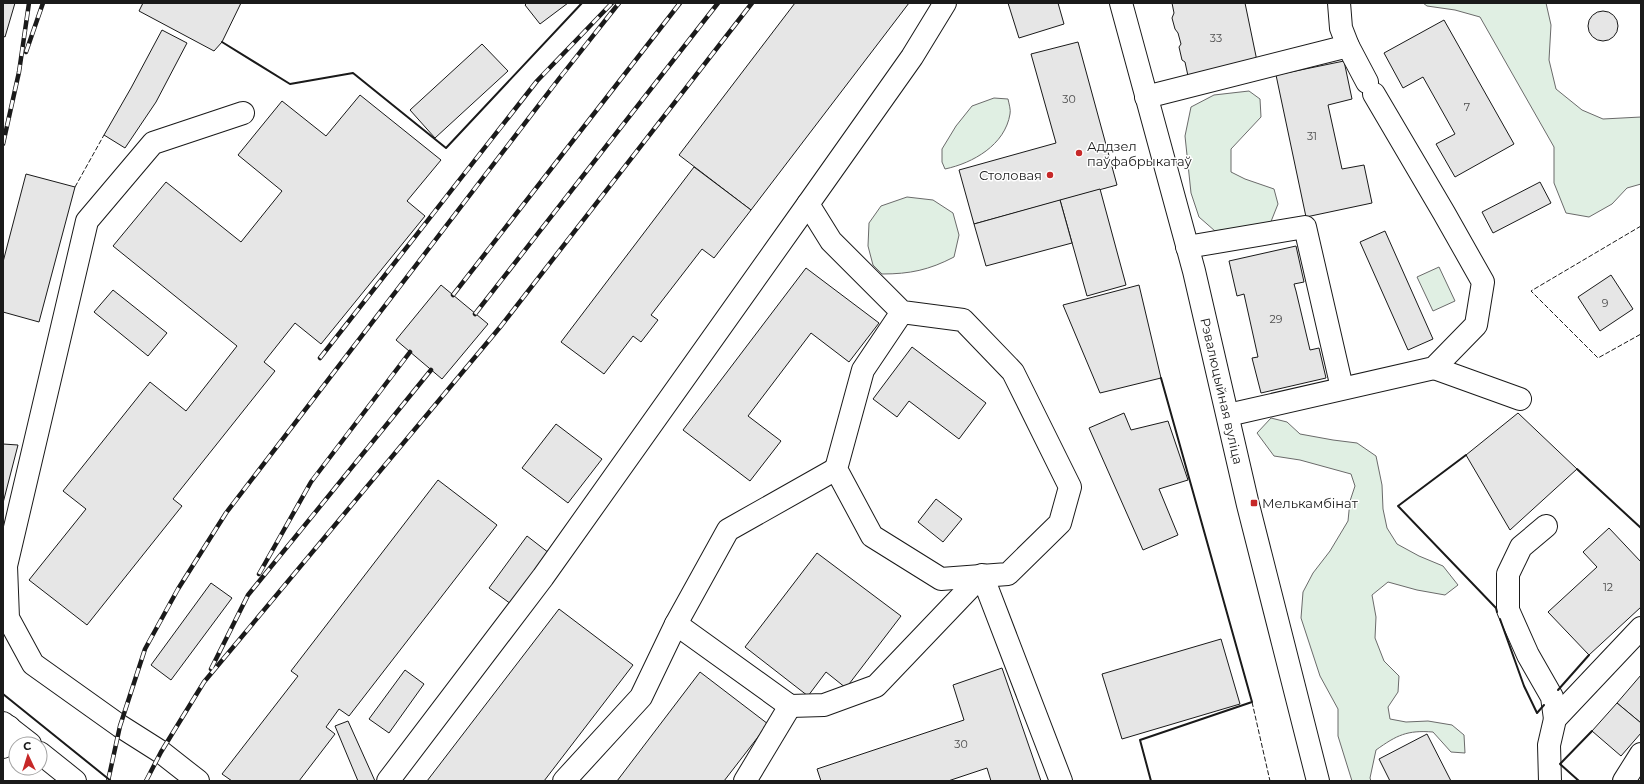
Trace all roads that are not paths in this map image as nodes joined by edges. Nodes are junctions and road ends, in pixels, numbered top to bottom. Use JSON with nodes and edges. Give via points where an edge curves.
{"nodes":[{"id":1,"x":945,"y":3,"type":"edge"},
{"id":2,"x":1121,"y":3,"type":"edge"},
{"id":3,"x":1339,"y":3,"type":"edge"},
{"id":4,"x":1348,"y":46,"type":"junction"},
{"id":5,"x":1146,"y":97,"type":"junction"},
{"id":6,"x":243,"y":113,"type":"dead end"},
{"id":7,"x":808,"y":204,"type":"junction"},
{"id":8,"x":1187,"y":248,"type":"junction"},
{"id":9,"x":902,"y":312,"type":"junction"},
{"id":10,"x":1434,"y":368,"type":"junction"},
{"id":11,"x":1342,"y":388,"type":"junction"},
{"id":12,"x":1520,"y":399,"type":"dead end"},
{"id":13,"x":1228,"y":414,"type":"junction"},
{"id":14,"x":836,"y":469,"type":"junction"},
{"id":15,"x":1546,"y":526,"type":"dead end"},
{"id":16,"x":982,"y":575,"type":"junction"},
{"id":17,"x":676,"y":624,"type":"junction"},
{"id":18,"x":1641,"y":628,"type":"edge"},
{"id":19,"x":790,"y":706,"type":"junction"},
{"id":20,"x":1555,"y":719,"type":"junction"},
{"id":21,"x":1641,"y":754,"type":"edge"},
{"id":22,"x":48,"y":759,"type":"edge"},
{"id":23,"x":75,"y":781,"type":"edge"},
{"id":24,"x":198,"y":781,"type":"edge"},
{"id":25,"x":388,"y":781,"type":"edge"},
{"id":26,"x":564,"y":781,"type":"edge"},
{"id":27,"x":745,"y":781,"type":"edge"},
{"id":28,"x":1061,"y":781,"type":"edge"},
{"id":29,"x":1318,"y":781,"type":"edge"},
{"id":30,"x":1550,"y":781,"type":"edge"},
{"id":31,"x":1624,"y":781,"type":"edge"}],
"edges":[{"from":1,"to":7,"type":"street","via":[[912,58]]},
{"from":2,"to":5,"type":"street","name":"Рэвалюцыйная вуліца"},
{"from":3,"to":4,"type":"street","via":[[1341,28]]},
{"from":4,"to":5,"type":"street"},
{"from":4,"to":10,"type":"street","via":[[1483,282],[1476,325]]},
{"from":5,"to":8,"type":"street","name":"Рэвалюцыйная вуліца"},
{"from":6,"to":24,"type":"street","via":[[153,143],[87,221],[6,566],[8,618],[33,664],[161,752]]},
{"from":7,"to":9,"type":"street","via":[[831,241]]},
{"from":7,"to":25,"type":"street","via":[[543,577]]},
{"from":8,"to":11,"type":"street","via":[[1304,227]]},
{"from":8,"to":13,"type":"street","name":"Рэвалюцыйная вуліца"},
{"from":9,"to":14,"type":"street","via":[[864,370]]},
{"from":9,"to":16,"type":"street","via":[[963,320],[1003,361],[1013,372],[1070,487],[1060,523],[1008,574]]},
{"from":10,"to":11,"type":"street"},
{"from":10,"to":12,"type":"street"},
{"from":11,"to":13,"type":"street"},
{"from":13,"to":29,"type":"street","name":"Рэвалюцыйная вуліца","via":[[1248,506]]},
{"from":14,"to":16,"type":"street","via":[[872,536],[941,579]]},
{"from":14,"to":17,"type":"street","via":[[728,530]]},
{"from":15,"to":20,"type":"street","via":[[1521,547],[1508,574],[1508,610],[1528,655],[1552,697]]},
{"from":16,"to":19,"type":"street","via":[[876,686],[824,705]]},
{"from":16,"to":28,"type":"street"},
{"from":17,"to":19,"type":"street"},
{"from":17,"to":26,"type":"street","via":[[641,697]]},
{"from":18,"to":20,"type":"street"},
{"from":19,"to":27,"type":"street"},
{"from":20,"to":30,"type":"street","via":[[1549,745]]},
{"from":21,"to":31,"type":"street"},
{"from":22,"to":23,"type":"street"}]}
